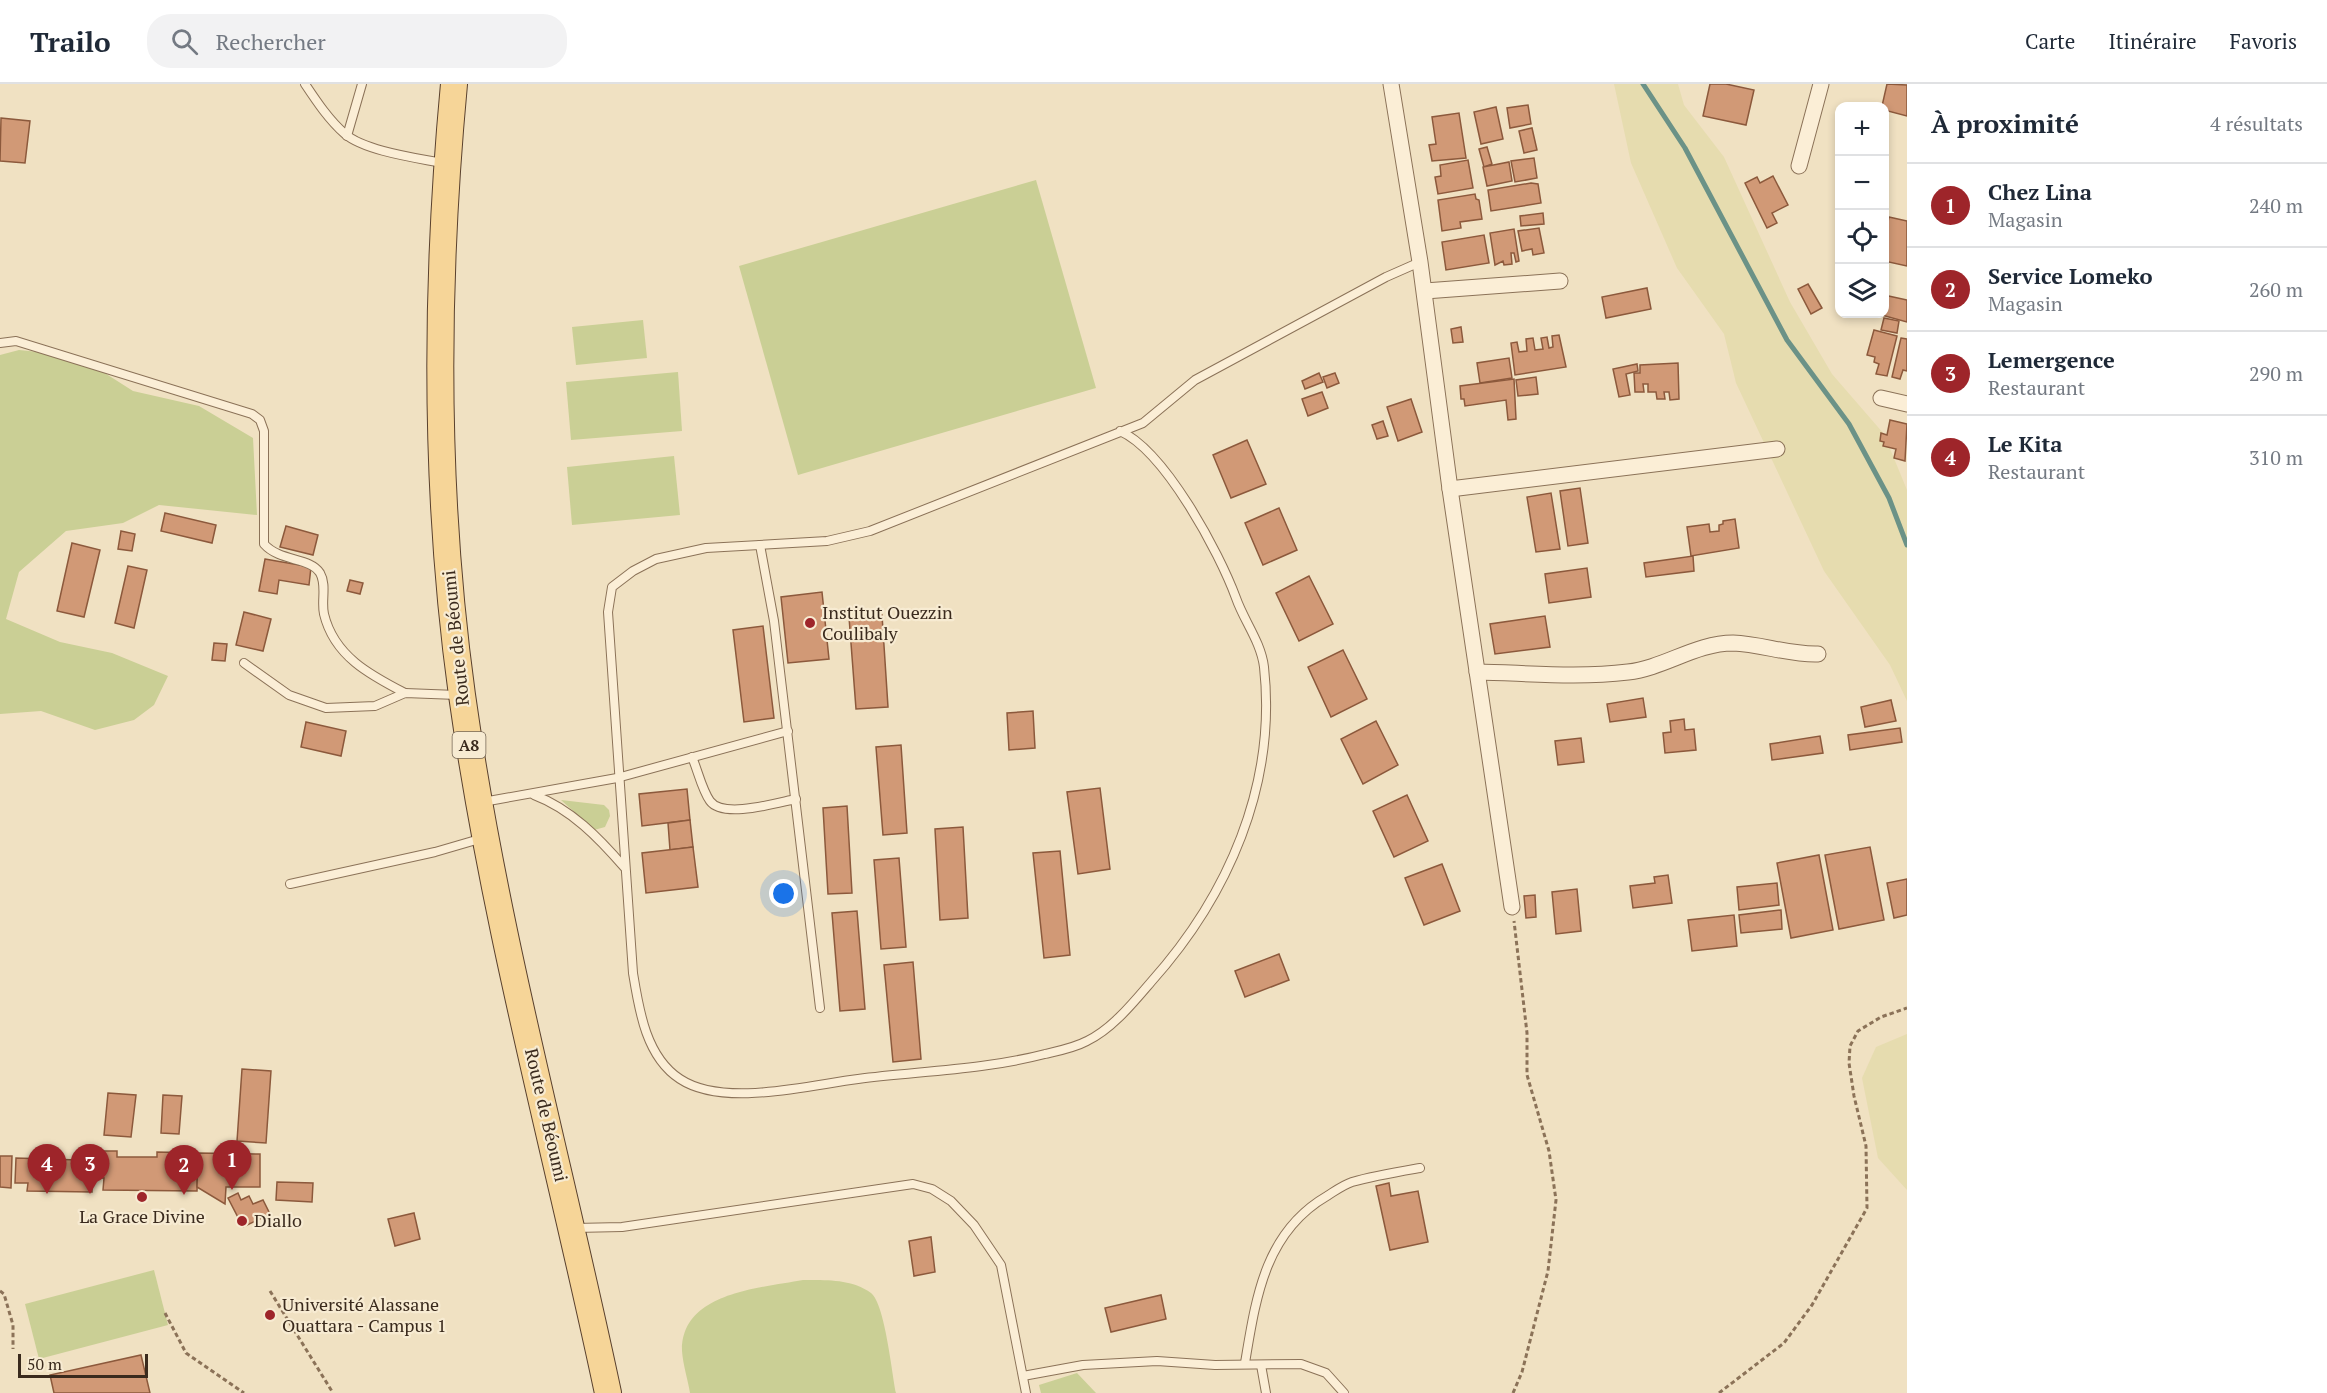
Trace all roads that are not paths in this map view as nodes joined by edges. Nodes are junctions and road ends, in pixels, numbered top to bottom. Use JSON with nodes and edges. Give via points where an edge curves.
{"nodes":[{"id":1,"x":305,"y":84,"type":"edge"},
{"id":2,"x":362,"y":84,"type":"edge"},
{"id":3,"x":454,"y":84,"type":"edge"},
{"id":4,"x":1391,"y":84,"type":"edge"},
{"id":5,"x":1821,"y":84,"type":"edge"},
{"id":6,"x":347,"y":136,"type":"junction"},
{"id":7,"x":446,"y":164,"type":"junction"},
{"id":8,"x":1799,"y":166,"type":"dead end"},
{"id":9,"x":1420,"y":262,"type":"junction"},
{"id":10,"x":1560,"y":281,"type":"dead end"},
{"id":11,"x":1425,"y":291,"type":"junction"},
{"id":12,"x":0,"y":343,"type":"edge"},
{"id":13,"x":1881,"y":398,"type":"dead end"},
{"id":14,"x":1907,"y":404,"type":"edge"},
{"id":15,"x":1120,"y":431,"type":"junction"},
{"id":16,"x":1777,"y":449,"type":"dead end"},
{"id":17,"x":1450,"y":489,"type":"junction"},
{"id":18,"x":760,"y":545,"type":"junction"},
{"id":19,"x":1818,"y":654,"type":"dead end"},
{"id":20,"x":244,"y":663,"type":"dead end"},
{"id":21,"x":1477,"y":672,"type":"junction"},
{"id":22,"x":405,"y":693,"type":"junction"},
{"id":23,"x":462,"y":695,"type":"junction"},
{"id":24,"x":788,"y":731,"type":"junction"},
{"id":25,"x":692,"y":757,"type":"junction"},
{"id":26,"x":617,"y":778,"type":"junction"},
{"id":27,"x":533,"y":794,"type":"junction"},
{"id":28,"x":796,"y":800,"type":"junction"},
{"id":29,"x":478,"y":803,"type":"junction"},
{"id":30,"x":484,"y":838,"type":"junction"},
{"id":31,"x":624,"y":867,"type":"junction"},
{"id":32,"x":290,"y":884,"type":"dead end"},
{"id":33,"x":1512,"y":908,"type":"road end"},
{"id":34,"x":820,"y":1008,"type":"dead end"},
{"id":35,"x":1420,"y":1167,"type":"dead end"},
{"id":36,"x":573,"y":1228,"type":"junction"},
{"id":37,"x":1245,"y":1363,"type":"junction"},
{"id":38,"x":1261,"y":1365,"type":"junction"},
{"id":39,"x":1023,"y":1376,"type":"junction"},
{"id":40,"x":608,"y":1393,"type":"edge"},
{"id":41,"x":1026,"y":1393,"type":"edge"},
{"id":42,"x":1266,"y":1393,"type":"edge"},
{"id":43,"x":1344,"y":1393,"type":"edge"}],
"edges":[{"from":1,"to":6,"type":"lane"},
{"from":2,"to":6,"type":"lane"},
{"from":3,"to":7,"type":"main road","name":"Route de Béoumi","number":"A8"},
{"from":4,"to":9,"type":"street"},
{"from":5,"to":8,"type":"street"},
{"from":6,"to":7,"type":"lane","via":[[389,153]]},
{"from":7,"to":23,"type":"main road","name":"Route de Béoumi","number":"A8","via":[[440,341],[442,492]]},
{"from":9,"to":11,"type":"street"},
{"from":9,"to":15,"type":"lane","via":[[1195,380],[1143,423]]},
{"from":10,"to":11,"type":"street"},
{"from":11,"to":17,"type":"street"},
{"from":12,"to":22,"type":"lane","via":[[16,341],[252,414],[260,420],[266,475],[264,544],[273,554],[313,565],[321,574],[324,614],[338,646],[364,672]]},
{"from":13,"to":14,"type":"street"},
{"from":15,"to":18,"type":"lane","via":[[870,531],[827,541]]},
{"from":15,"to":31,"type":"lane","via":[[1133,437],[1163,469],[1226,570],[1264,665],[1265,712],[1262,768],[1254,804],[1231,865],[1201,918],[1170,961],[1108,1026],[1087,1041],[1059,1051],[954,1071],[886,1075],[743,1093],[691,1085],[670,1071],[657,1054],[640,1015]]},
{"from":16,"to":17,"type":"street"},
{"from":17,"to":21,"type":"street"},
{"from":18,"to":24,"type":"lane"},
{"from":18,"to":26,"type":"lane","via":[[706,548],[656,559],[612,587],[608,612]]},
{"from":19,"to":21,"type":"street","via":[[1796,655],[1734,643],[1710,645],[1630,672]]},
{"from":20,"to":22,"type":"lane","via":[[290,695],[326,708],[375,706]]},
{"from":21,"to":33,"type":"street"},
{"from":22,"to":23,"type":"lane"},
{"from":23,"to":29,"type":"main road","name":"Route de Béoumi","number":"A8"},
{"from":24,"to":25,"type":"lane"},
{"from":24,"to":28,"type":"lane"},
{"from":25,"to":26,"type":"lane"},
{"from":25,"to":28,"type":"lane","via":[[710,801],[719,809],[731,811]]},
{"from":26,"to":27,"type":"lane"},
{"from":26,"to":31,"type":"lane"},
{"from":27,"to":29,"type":"lane"},
{"from":27,"to":31,"type":"lane","via":[[566,812],[603,842]]},
{"from":28,"to":34,"type":"lane"},
{"from":29,"to":30,"type":"main road","name":"Route de Béoumi","number":"A8"},
{"from":30,"to":32,"type":"lane"},
{"from":30,"to":36,"type":"main road","name":"Route de Béoumi","number":"A8"},
{"from":35,"to":37,"type":"lane","via":[[1350,1183],[1291,1224],[1272,1252],[1253,1312]]},
{"from":36,"to":39,"type":"lane","via":[[622,1227],[913,1184],[932,1189],[951,1201],[974,1226],[1001,1265]]},
{"from":36,"to":40,"type":"main road","name":"Route de Béoumi","number":"A8"},
{"from":37,"to":38,"type":"lane"},
{"from":37,"to":39,"type":"lane","via":[[1215,1365],[1157,1360],[1083,1365]]},
{"from":38,"to":42,"type":"lane"},
{"from":38,"to":43,"type":"lane","via":[[1301,1364],[1326,1373]]},
{"from":39,"to":41,"type":"lane"}]}
